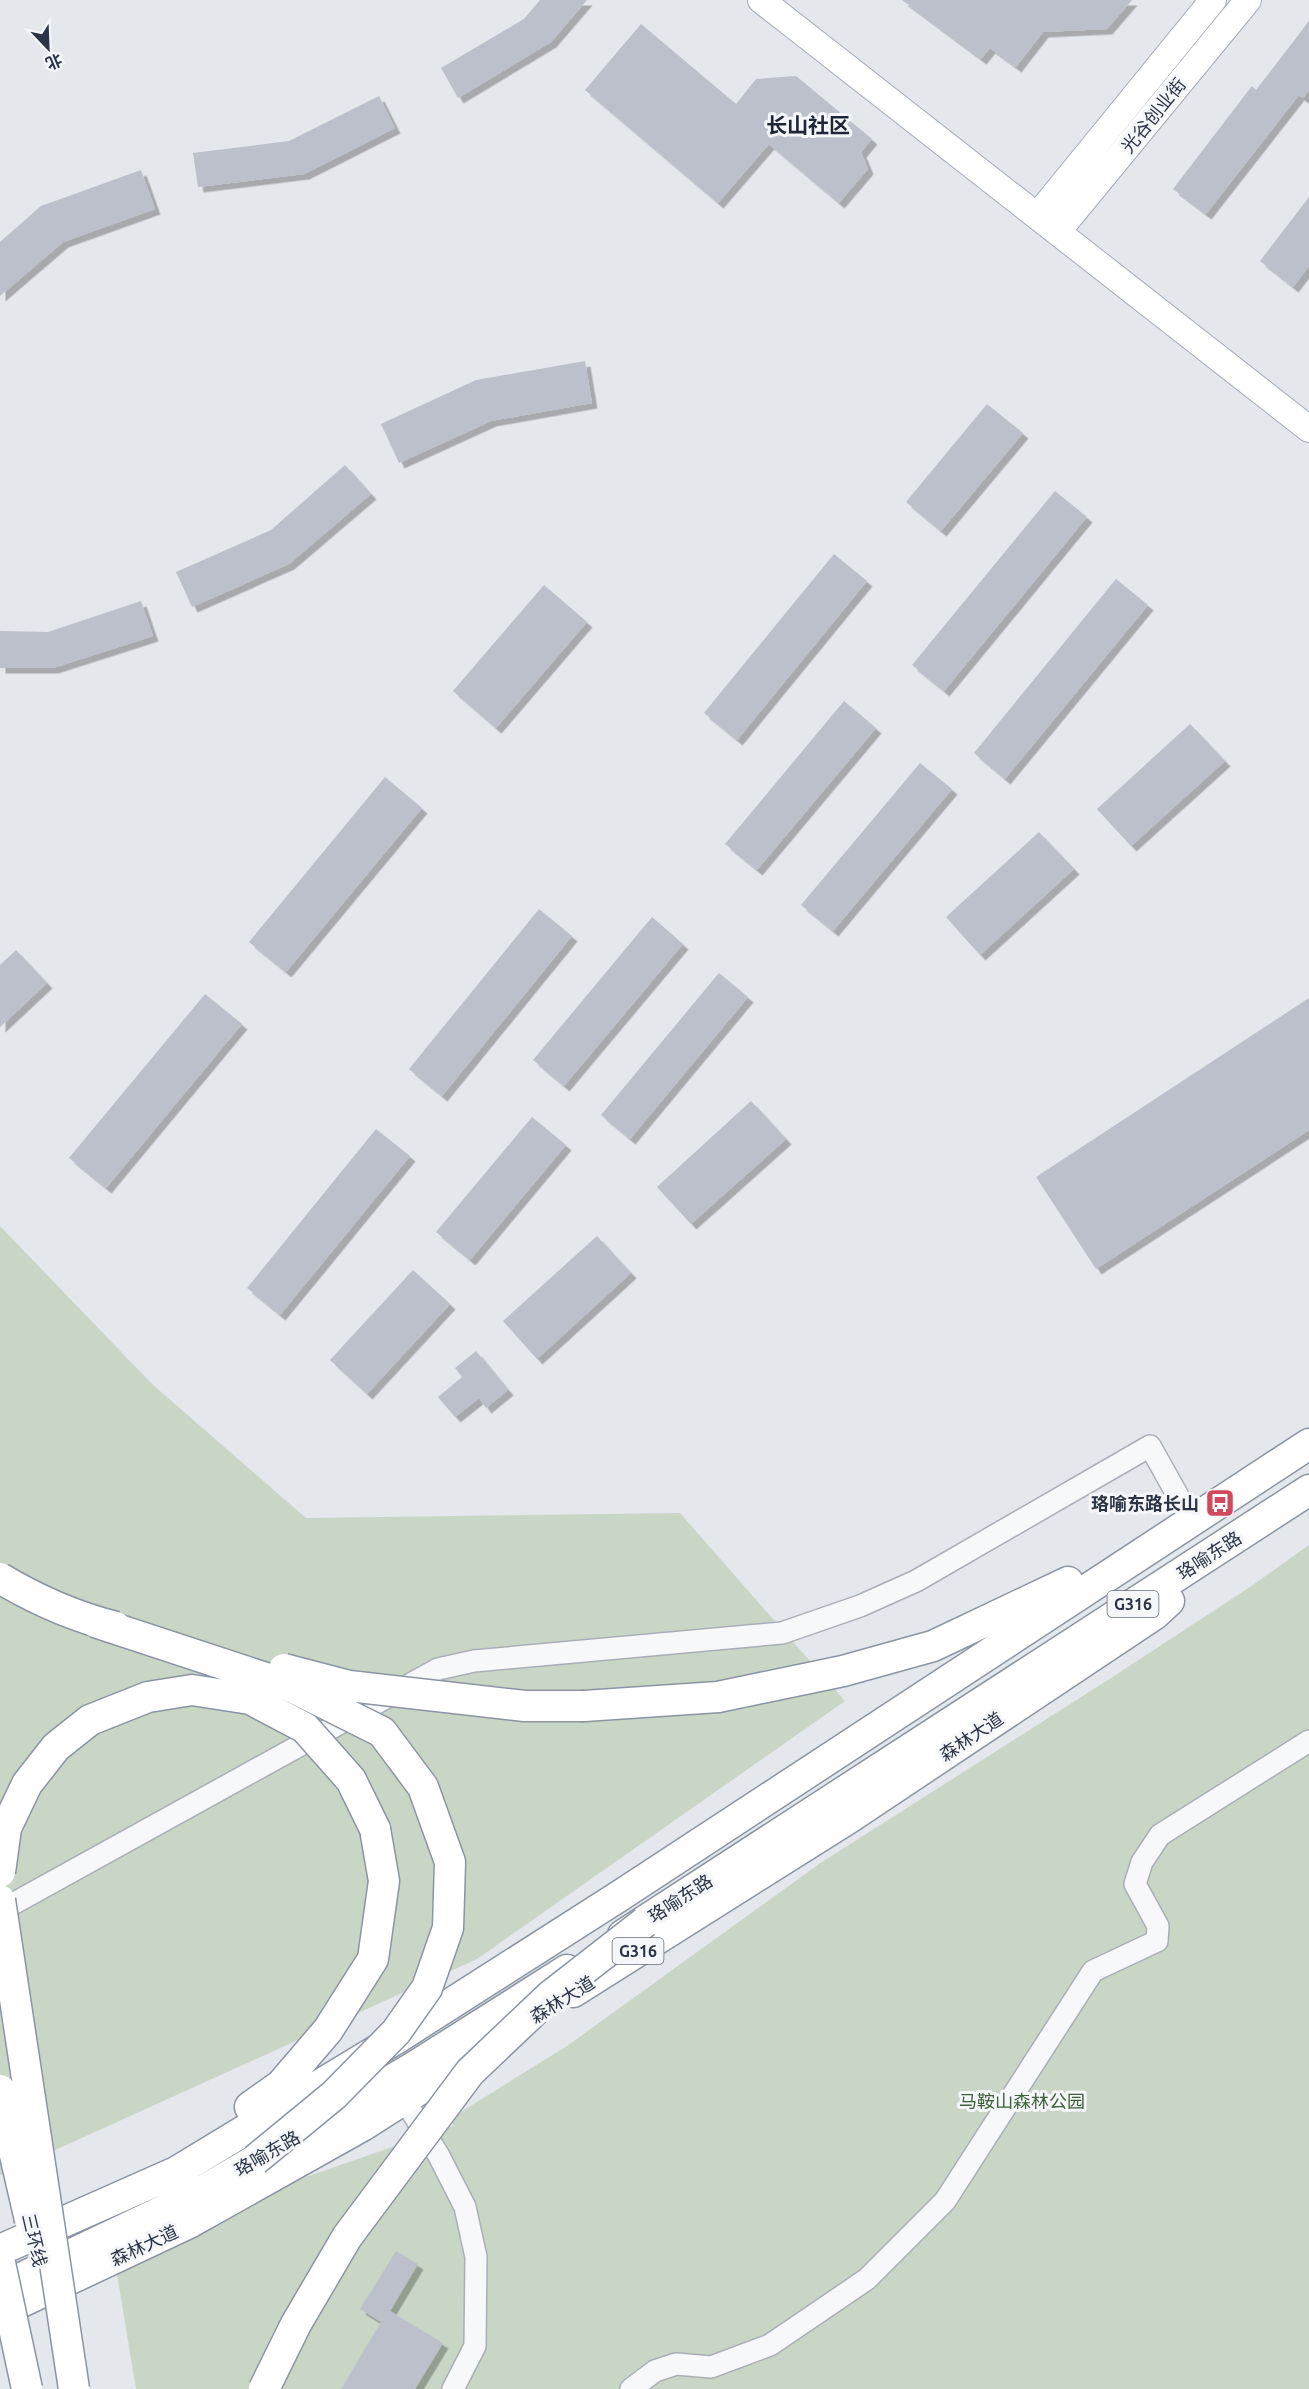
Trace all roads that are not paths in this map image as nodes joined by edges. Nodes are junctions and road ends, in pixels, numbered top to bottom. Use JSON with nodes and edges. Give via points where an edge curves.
{"nodes":[{"id":1,"x":761,"y":0,"type":"edge"},
{"id":2,"x":1213,"y":0,"type":"edge"},
{"id":3,"x":1248,"y":0,"type":"edge"},
{"id":4,"x":1038,"y":214,"type":"junction"},
{"id":5,"x":1058,"y":231,"type":"junction"},
{"id":6,"x":1309,"y":429,"type":"edge"},
{"id":7,"x":1309,"y":1444,"type":"edge"},
{"id":8,"x":1309,"y":1490,"type":"edge"},
{"id":9,"x":1192,"y":1521,"type":"junction"},
{"id":10,"x":1241,"y":1534,"type":"junction"},
{"id":11,"x":0,"y":1578,"type":"edge"},
{"id":12,"x":95,"y":1622,"type":"junction"},
{"id":13,"x":1309,"y":1741,"type":"edge"},
{"id":14,"x":0,"y":1872,"type":"edge"},
{"id":15,"x":0,"y":1900,"type":"edge"},
{"id":16,"x":0,"y":1911,"type":"edge"},
{"id":17,"x":645,"y":1922,"type":"junction"},
{"id":18,"x":0,"y":2090,"type":"edge"},
{"id":19,"x":404,"y":2099,"type":"junction"},
{"id":20,"x":255,"y":2160,"type":"junction"},
{"id":21,"x":131,"y":2192,"type":"junction"},
{"id":22,"x":0,"y":2250,"type":"edge"},
{"id":23,"x":0,"y":2263,"type":"edge"},
{"id":24,"x":0,"y":2289,"type":"edge"},
{"id":25,"x":0,"y":2314,"type":"edge"},
{"id":26,"x":22,"y":2389,"type":"edge"},
{"id":27,"x":27,"y":2389,"type":"edge"},
{"id":28,"x":72,"y":2389,"type":"edge"},
{"id":29,"x":264,"y":2389,"type":"edge"},
{"id":30,"x":453,"y":2389,"type":"edge"},
{"id":31,"x":631,"y":2389,"type":"edge"}],
"edges":[{"from":1,"to":4,"type":"main road"},
{"from":2,"to":4,"type":"main road","name":"光谷创业街"},
{"from":3,"to":5,"type":"main road","name":"光谷创业街"},
{"from":4,"to":5,"type":"main road"},
{"from":5,"to":6,"type":"main road"},
{"from":7,"to":9,"type":"highway","number":"G316"},
{"from":8,"to":10,"type":"highway","name":"珞喻东路","number":"G316"},
{"from":9,"to":12,"type":"highway","bridge":true,"via":[[933,1646],[843,1671],[718,1696],[584,1706],[525,1706],[349,1686]]},
{"from":9,"to":16,"type":"street","via":[[1150,1446],[916,1581],[860,1606],[782,1633],[474,1661],[438,1669]]},
{"from":9,"to":21,"type":"highway","number":"G316","via":[[404,2034],[176,2172]]},
{"from":10,"to":17,"type":"highway","name":"珞喻东路","number":"G316"},
{"from":10,"to":19,"type":"highway","name":"森林大道","number":"G316","via":[[1155,1614],[849,1818]]},
{"from":11,"to":12,"type":"highway","bridge":true},
{"from":12,"to":20,"type":"highway","bridge":true,"via":[[290,1686],[382,1732],[423,1787],[450,1862],[448,1928],[427,1988],[396,2032],[334,2095]]},
{"from":13,"to":31,"type":"street","via":[[1160,1834],[1142,1862],[1135,1884],[1158,1926],[1157,1941],[1093,1971],[945,2201],[867,2279],[770,2345],[711,2367],[676,2364],[655,2371]]},
{"from":14,"to":21,"type":"highway","bridge":true,"via":[[6,1828],[27,1784],[56,1747],[90,1720],[148,1697],[192,1690],[250,1699],[305,1728],[351,1780],[375,1829],[384,1881],[373,1959],[328,2030],[281,2085]]},
{"from":15,"to":28,"type":"highway","bridge":true},
{"from":17,"to":20,"type":"highway","name":"珞喻东路","number":"G316","bridge":true,"via":[[414,2067]]},
{"from":17,"to":29,"type":"highway","bridge":true,"via":[[550,1996],[470,2072],[347,2237]]},
{"from":18,"to":28,"type":"highway","name":"三环线","bridge":true},
{"from":19,"to":25,"type":"highway","name":"森林大道","number":"G316","via":[[189,2223]]},
{"from":19,"to":30,"type":"street","via":[[465,2207],[476,2257],[475,2346]]},
{"from":20,"to":24,"type":"highway","name":"珞喻东路","number":"G316","bridge":true,"via":[[194,2196]]},
{"from":21,"to":22,"type":"highway","number":"G316"},
{"from":23,"to":27,"type":"highway","bridge":true},
{"from":25,"to":26,"type":"highway"}]}
